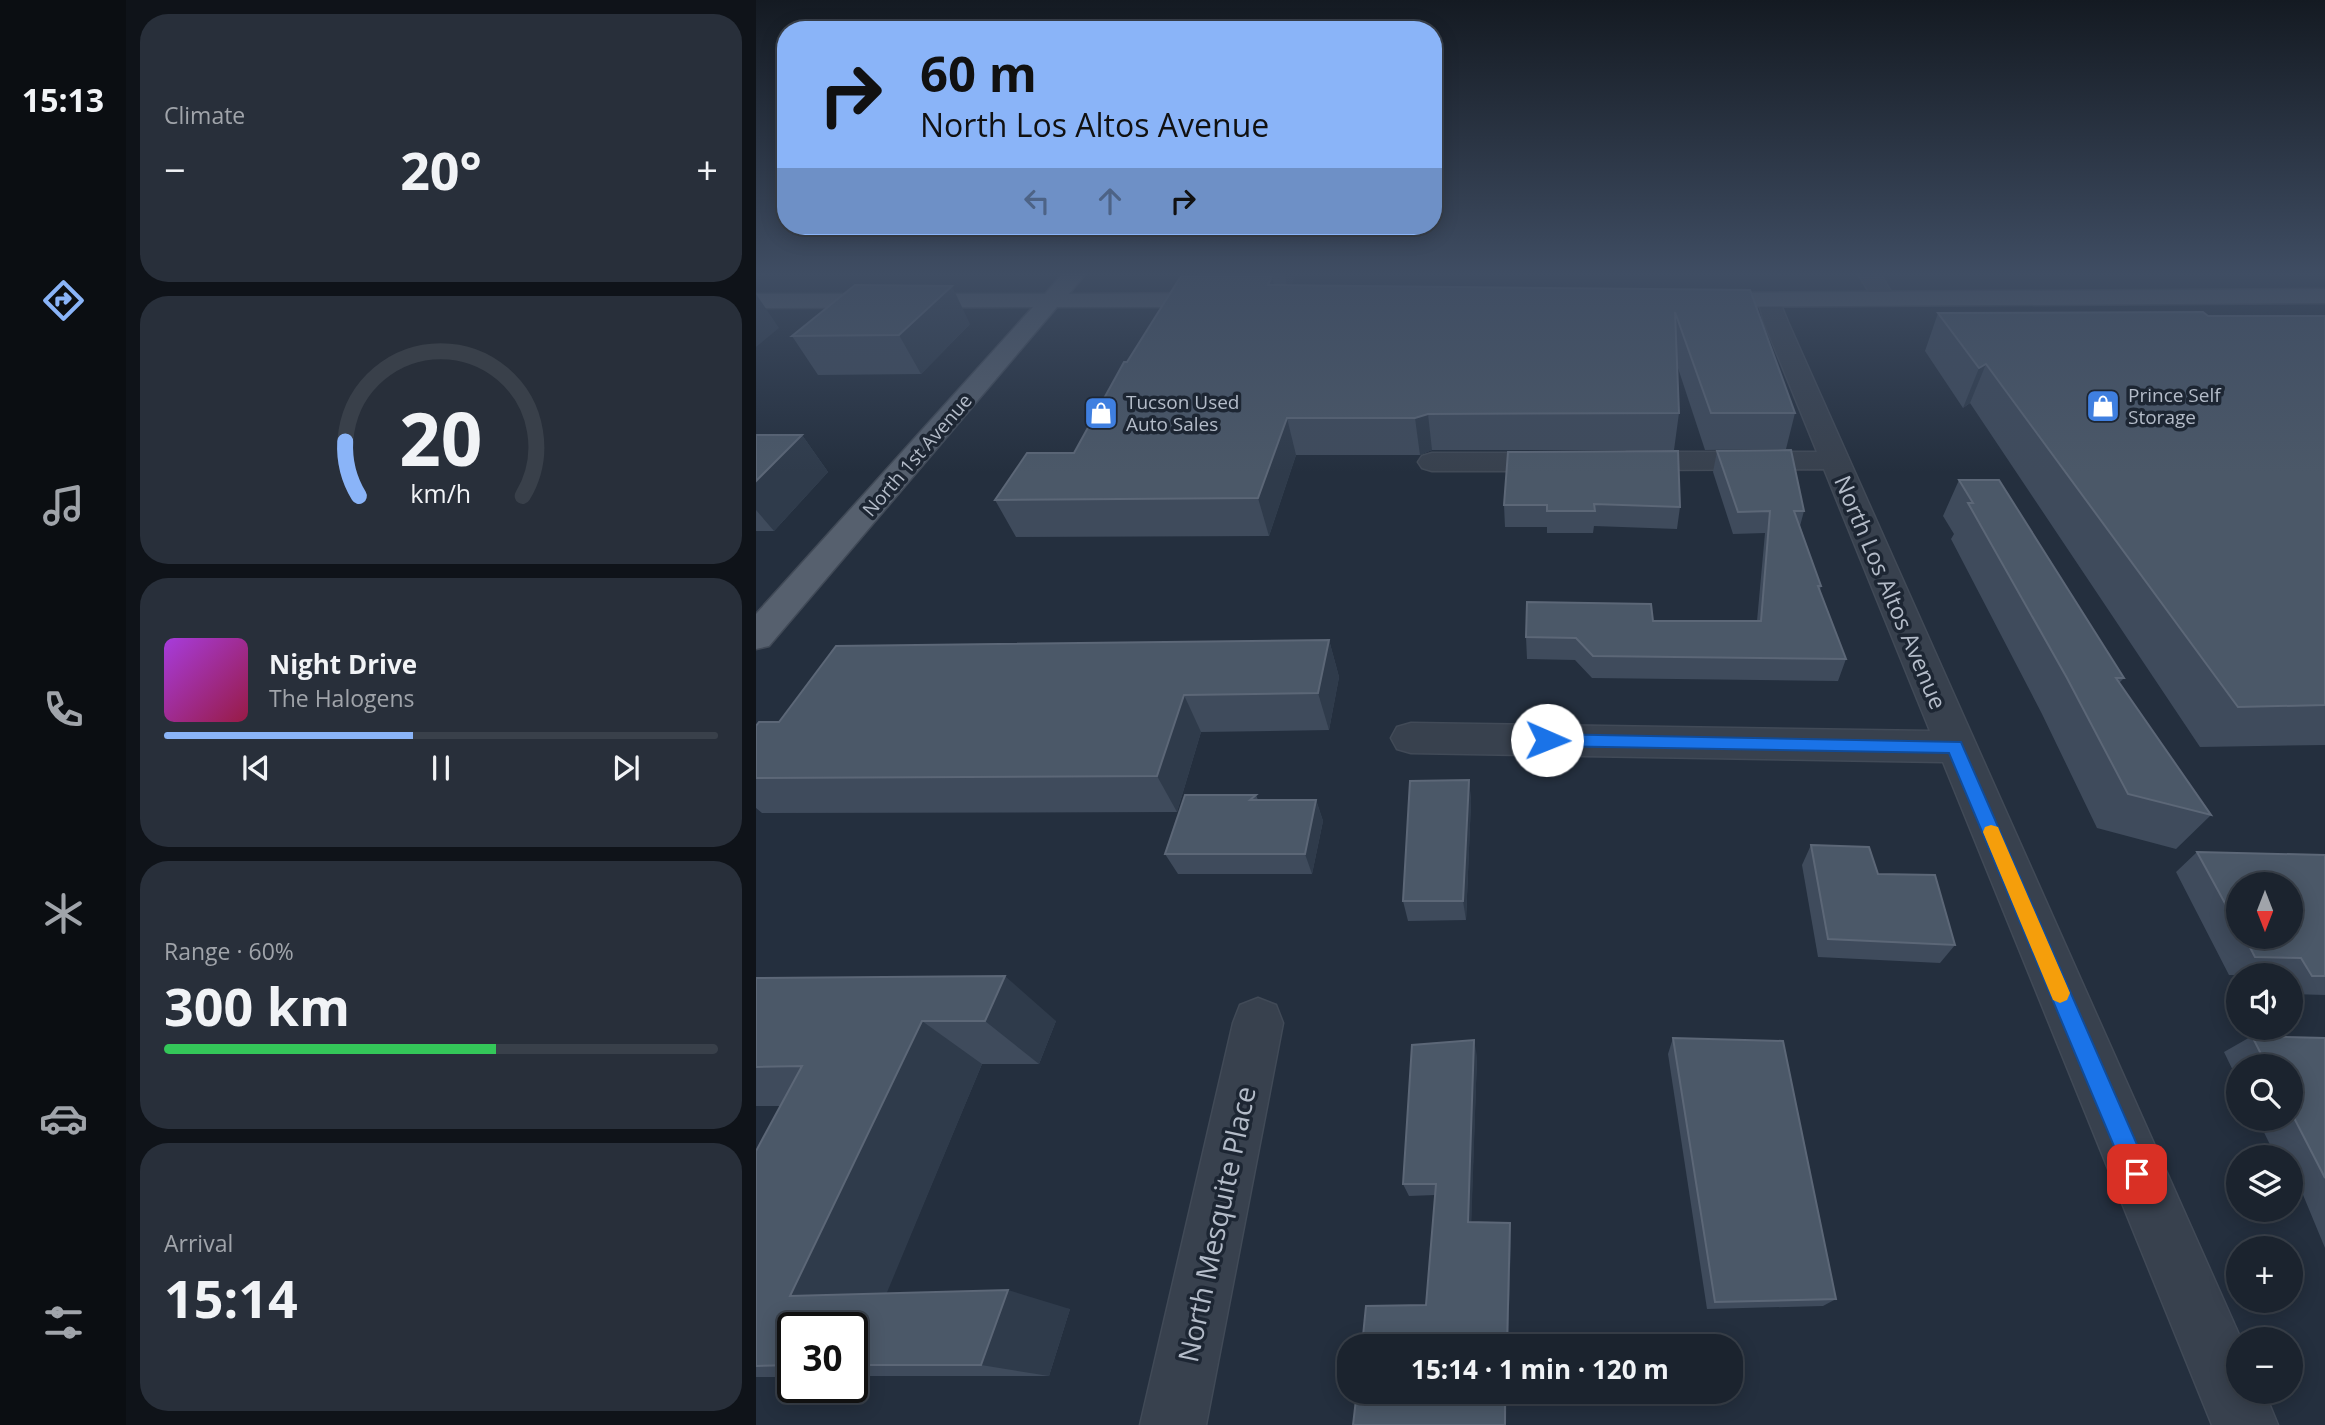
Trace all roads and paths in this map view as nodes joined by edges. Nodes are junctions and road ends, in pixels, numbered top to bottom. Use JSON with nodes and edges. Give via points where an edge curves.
{"nodes":[{"id":1,"x":1019,"y":338,"type":"edge"},
{"id":2,"x":1783,"y":338,"type":"edge"},
{"id":3,"x":1835,"y":460,"type":"junction"},
{"id":4,"x":1432,"y":463,"type":"dead end"},
{"id":5,"x":756,"y":637,"type":"edge"},
{"id":6,"x":1411,"y":738,"type":"dead end"},
{"id":7,"x":1955,"y":747,"type":"junction"},
{"id":8,"x":1258,"y":1023,"type":"dead end"},
{"id":9,"x":1173,"y":1425,"type":"edge"},
{"id":10,"x":2245,"y":1425,"type":"edge"}],
"edges":[{"from":1,"to":5,"type":"main road","name":"North 1st Avenue"},
{"from":2,"to":3,"type":"street","name":"North Los Altos Avenue"},
{"from":3,"to":4,"type":"street"},
{"from":3,"to":7,"type":"street","name":"North Los Altos Avenue"},
{"from":6,"to":7,"type":"street"},
{"from":7,"to":10,"type":"street","name":"North Los Altos Avenue"},
{"from":8,"to":9,"type":"street","name":"North Mesquite Place"}]}
